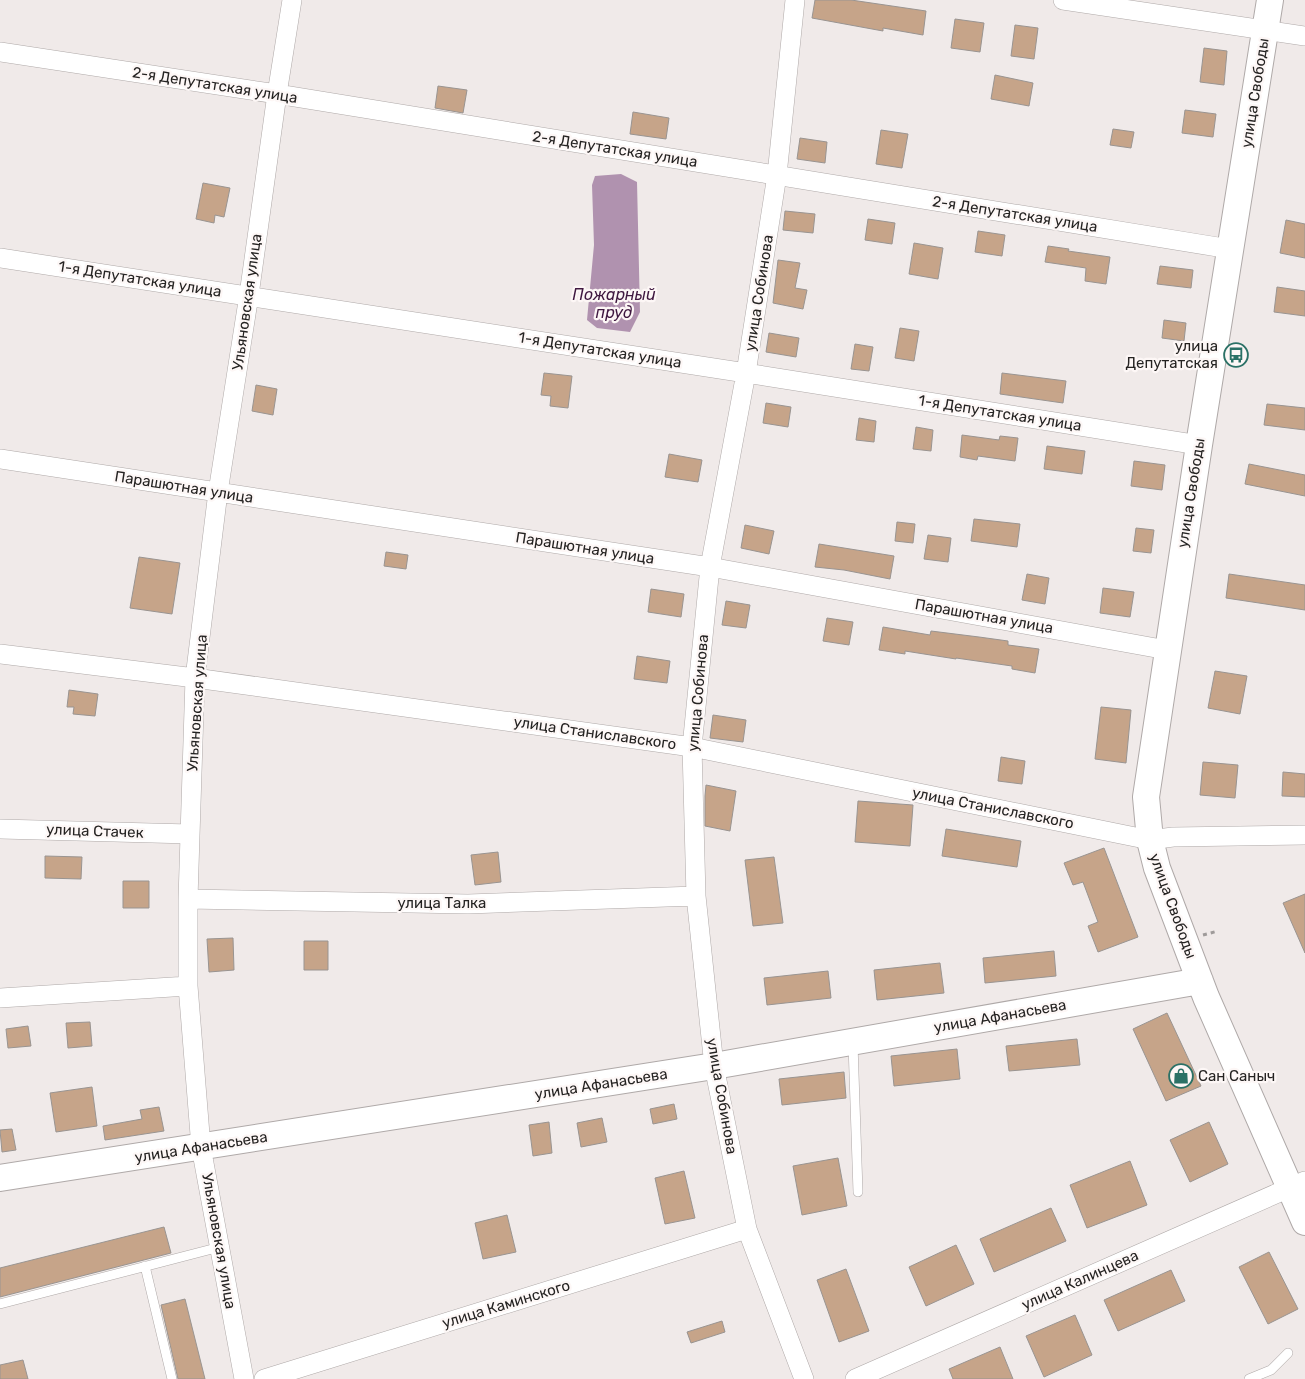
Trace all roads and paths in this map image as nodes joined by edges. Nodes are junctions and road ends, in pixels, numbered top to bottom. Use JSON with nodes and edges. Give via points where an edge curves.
{"nodes":[{"id":1,"x":292,"y":0,"type":"edge"},
{"id":2,"x":794,"y":0,"type":"edge"},
{"id":3,"x":1063,"y":0,"type":"edge"},
{"id":4,"x":1270,"y":0,"type":"edge"},
{"id":5,"x":1266,"y":31,"type":"junction"},
{"id":6,"x":1305,"y":36,"type":"edge"},
{"id":7,"x":0,"y":52,"type":"edge"},
{"id":8,"x":277,"y":94,"type":"junction"},
{"id":9,"x":777,"y":175,"type":"junction"},
{"id":10,"x":1230,"y":249,"type":"junction"},
{"id":11,"x":0,"y":258,"type":"edge"},
{"id":12,"x":249,"y":296,"type":"junction"},
{"id":13,"x":746,"y":373,"type":"junction"},
{"id":14,"x":1199,"y":445,"type":"junction"},
{"id":15,"x":0,"y":459,"type":"edge"},
{"id":16,"x":218,"y":492,"type":"junction"},
{"id":17,"x":710,"y":566,"type":"junction"},
{"id":18,"x":1167,"y":650,"type":"junction"},
{"id":19,"x":0,"y":654,"type":"edge"},
{"id":20,"x":195,"y":678,"type":"junction"},
{"id":21,"x":692,"y":747,"type":"junction"},
{"id":22,"x":0,"y":828,"type":"edge"},
{"id":23,"x":190,"y":834,"type":"junction"},
{"id":24,"x":1305,"y":835,"type":"edge"},
{"id":25,"x":1150,"y":840,"type":"junction"},
{"id":26,"x":696,"y":896,"type":"junction"},
{"id":27,"x":188,"y":899,"type":"junction"},
{"id":28,"x":1200,"y":981,"type":"junction"},
{"id":29,"x":188,"y":986,"type":"junction"},
{"id":30,"x":0,"y":998,"type":"edge"},
{"id":31,"x":853,"y":1042,"type":"junction"},
{"id":32,"x":714,"y":1066,"type":"junction"},
{"id":33,"x":201,"y":1148,"type":"junction"},
{"id":34,"x":0,"y":1178,"type":"edge"},
{"id":35,"x":1300,"y":1186,"type":"edge"},
{"id":36,"x":858,"y":1192,"type":"dead end"},
{"id":37,"x":1305,"y":1222,"type":"edge"},
{"id":38,"x":748,"y":1230,"type":"junction"},
{"id":39,"x":220,"y":1247,"type":"junction"},
{"id":40,"x":145,"y":1266,"type":"junction"},
{"id":41,"x":0,"y":1304,"type":"edge"},
{"id":42,"x":1288,"y":1353,"type":"dead end"},
{"id":43,"x":172,"y":1379,"type":"edge"},
{"id":44,"x":244,"y":1379,"type":"edge"},
{"id":45,"x":264,"y":1379,"type":"edge"},
{"id":46,"x":804,"y":1379,"type":"edge"},
{"id":47,"x":855,"y":1379,"type":"edge"},
{"id":48,"x":1249,"y":1379,"type":"edge"}],
"edges":[{"from":1,"to":8,"type":"street","name":"Ульяновская улица"},
{"from":2,"to":9,"type":"street","name":"улица Собинова"},
{"from":3,"to":5,"type":"street"},
{"from":4,"to":5,"type":"street","name":"улица Свободы"},
{"from":5,"to":6,"type":"street"},
{"from":5,"to":10,"type":"street","name":"улица Свободы"},
{"from":7,"to":8,"type":"street","name":"2-я Депутатская улица"},
{"from":8,"to":9,"type":"street","name":"2-я Депутатская улица"},
{"from":8,"to":12,"type":"street","name":"Ульяновская улица"},
{"from":9,"to":10,"type":"street","name":"2-я Депутатская улица"},
{"from":9,"to":13,"type":"street","name":"улица Собинова"},
{"from":10,"to":14,"type":"street","name":"улица Свободы"},
{"from":11,"to":12,"type":"street","name":"1-я Депутатская улица"},
{"from":12,"to":13,"type":"street","name":"1-я Депутатская улица"},
{"from":12,"to":16,"type":"street","name":"Ульяновская улица"},
{"from":13,"to":14,"type":"street","name":"1-я Депутатская улица"},
{"from":13,"to":17,"type":"street","name":"улица Собинова"},
{"from":14,"to":18,"type":"street","name":"улица Свободы"},
{"from":15,"to":16,"type":"street","name":"Парашютная улица"},
{"from":16,"to":17,"type":"street","name":"Парашютная улица"},
{"from":16,"to":20,"type":"street","name":"Ульяновская улица"},
{"from":17,"to":18,"type":"street","name":"Парашютная улица"},
{"from":17,"to":21,"type":"street","name":"улица Собинова"},
{"from":18,"to":25,"type":"street","name":"улица Свободы","via":[[1146,797]]},
{"from":19,"to":20,"type":"street","name":"улица Станиславского"},
{"from":20,"to":21,"type":"street","name":"улица Станиславского"},
{"from":20,"to":23,"type":"street","name":"Ульяновская улица"},
{"from":21,"to":25,"type":"street","name":"улица Станиславского"},
{"from":21,"to":26,"type":"street","name":"улица Собинова"},
{"from":22,"to":23,"type":"street","name":"улица Стачек"},
{"from":23,"to":27,"type":"street","name":"Ульяновская улица"},
{"from":24,"to":25,"type":"street","name":"улица Станиславского"},
{"from":25,"to":28,"type":"street","name":"улица Свободы","via":[[1157,868]]},
{"from":26,"to":27,"type":"street","name":"улица Талка","via":[[468,904]]},
{"from":26,"to":32,"type":"street","name":"улица Собинова"},
{"from":27,"to":29,"type":"street","name":"Ульяновская улица"},
{"from":28,"to":31,"type":"street","name":"улица Афанасьева"},
{"from":28,"to":35,"type":"street","name":"улица Свободы"},
{"from":29,"to":30,"type":"street"},
{"from":29,"to":33,"type":"street","name":"Ульяновская улица"},
{"from":31,"to":32,"type":"street","name":"улица Афанасьева"},
{"from":31,"to":36,"type":"lane"},
{"from":32,"to":33,"type":"street","name":"улица Афанасьева"},
{"from":32,"to":38,"type":"street","name":"улица Собинова"},
{"from":33,"to":34,"type":"street","name":"улица Афанасьева"},
{"from":33,"to":39,"type":"street","name":"Ульяновская улица"},
{"from":35,"to":37,"type":"street","name":"улица Свободы"},
{"from":35,"to":47,"type":"street","name":"улица Калинцева"},
{"from":38,"to":45,"type":"street","name":"улица Каминского"},
{"from":38,"to":46,"type":"street","name":"улица Собинова"},
{"from":39,"to":40,"type":"lane"},
{"from":39,"to":44,"type":"street","name":"Ульяновская улица"},
{"from":40,"to":41,"type":"lane"},
{"from":40,"to":43,"type":"lane"},
{"from":42,"to":48,"type":"lane","via":[[1271,1370]]}]}
